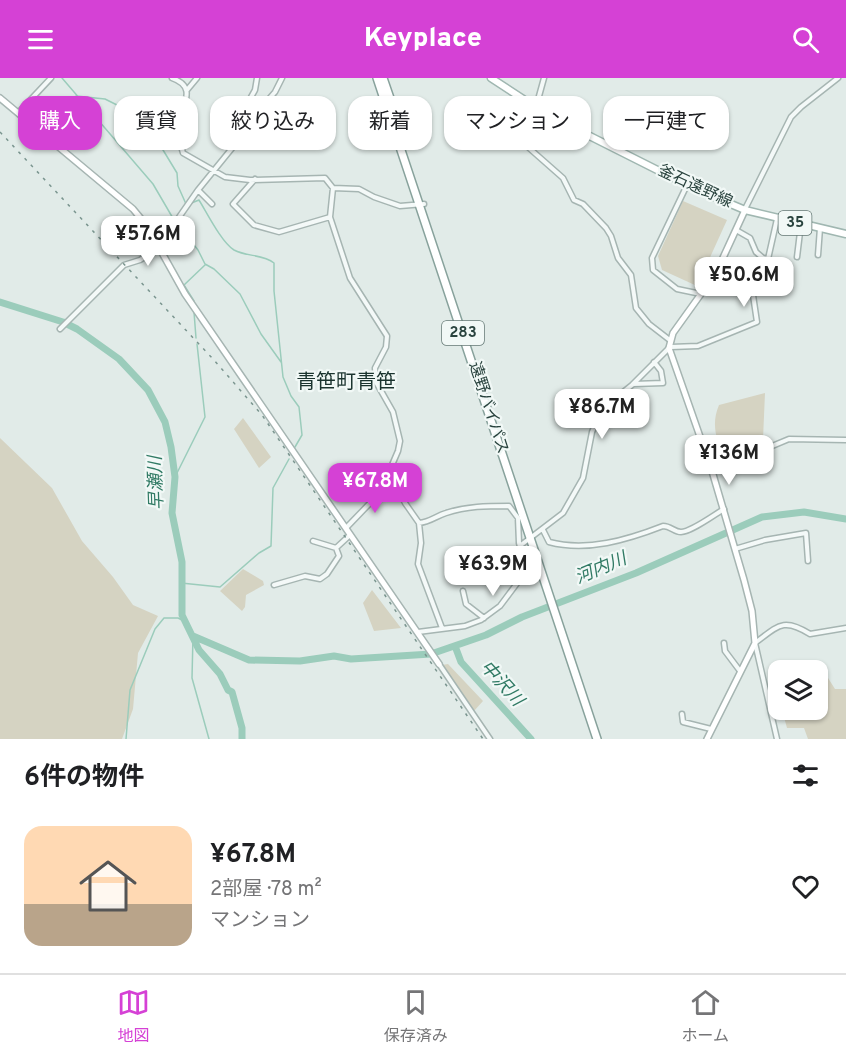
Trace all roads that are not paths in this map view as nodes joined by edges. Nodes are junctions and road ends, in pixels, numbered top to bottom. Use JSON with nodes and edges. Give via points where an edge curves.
{"nodes":[{"id":1,"x":51,"y":78,"type":"edge"},
{"id":2,"x":172,"y":78,"type":"edge"},
{"id":3,"x":197,"y":78,"type":"edge"},
{"id":4,"x":257,"y":78,"type":"edge"},
{"id":5,"x":282,"y":78,"type":"edge"},
{"id":6,"x":377,"y":78,"type":"edge"},
{"id":7,"x":383,"y":78,"type":"edge"},
{"id":8,"x":491,"y":78,"type":"edge"},
{"id":9,"x":544,"y":78,"type":"edge"},
{"id":10,"x":838,"y":78,"type":"edge"},
{"id":11,"x":187,"y":90,"type":"junction"},
{"id":12,"x":34,"y":96,"type":"edge"},
{"id":13,"x":252,"y":96,"type":"edge"},
{"id":14,"x":272,"y":96,"type":"edge"},
{"id":15,"x":518,"y":96,"type":"edge"},
{"id":16,"x":541,"y":96,"type":"edge"},
{"id":17,"x":0,"y":98,"type":"edge"},
{"id":18,"x":18,"y":111,"type":"edge"},
{"id":19,"x":591,"y":136,"type":"edge"},
{"id":20,"x":60,"y":150,"type":"edge"},
{"id":21,"x":230,"y":150,"type":"edge"},
{"id":22,"x":531,"y":150,"type":"edge"},
{"id":23,"x":213,"y":170,"type":"junction"},
{"id":24,"x":255,"y":180,"type":"junction"},
{"id":25,"x":688,"y":185,"type":"junction"},
{"id":26,"x":333,"y":188,"type":"junction"},
{"id":27,"x":198,"y":190,"type":"junction"},
{"id":28,"x":212,"y":204,"type":"dead end"},
{"id":29,"x":422,"y":204,"type":"junction"},
{"id":30,"x":744,"y":210,"type":"junction"},
{"id":31,"x":330,"y":217,"type":"junction"},
{"id":32,"x":777,"y":219,"type":"junction"},
{"id":33,"x":801,"y":224,"type":"junction"},
{"id":34,"x":820,"y":228,"type":"junction"},
{"id":35,"x":736,"y":230,"type":"junction"},
{"id":36,"x":846,"y":234,"type":"edge"},
{"id":37,"x":160,"y":247,"type":"junction"},
{"id":38,"x":818,"y":255,"type":"dead end"},
{"id":39,"x":797,"y":257,"type":"dead end"},
{"id":40,"x":765,"y":259,"type":"junction"},
{"id":41,"x":702,"y":294,"type":"junction"},
{"id":42,"x":60,"y":329,"type":"dead end"},
{"id":43,"x":670,"y":345,"type":"junction"},
{"id":44,"x":654,"y":362,"type":"junction"},
{"id":45,"x":633,"y":384,"type":"junction"},
{"id":46,"x":846,"y":440,"type":"edge"},
{"id":47,"x":712,"y":471,"type":"junction"},
{"id":48,"x":397,"y":489,"type":"junction"},
{"id":49,"x":724,"y":511,"type":"junction"},
{"id":50,"x":419,"y":523,"type":"junction"},
{"id":51,"x":346,"y":529,"type":"junction"},
{"id":52,"x":543,"y":530,"type":"junction"},
{"id":53,"x":350,"y":535,"type":"junction"},
{"id":54,"x":532,"y":536,"type":"junction"},
{"id":55,"x":313,"y":541,"type":"dead end"},
{"id":56,"x":521,"y":544,"type":"junction"},
{"id":57,"x":336,"y":548,"type":"junction"},
{"id":58,"x":734,"y":549,"type":"junction"},
{"id":59,"x":808,"y":561,"type":"dead end"},
{"id":60,"x":274,"y":585,"type":"dead end"},
{"id":61,"x":463,"y":591,"type":"dead end"},
{"id":62,"x":484,"y":618,"type":"junction"},
{"id":63,"x":442,"y":628,"type":"junction"},
{"id":64,"x":846,"y":628,"type":"edge"},
{"id":65,"x":418,"y":632,"type":"junction"},
{"id":66,"x":724,"y":643,"type":"dead end"},
{"id":67,"x":755,"y":643,"type":"junction"},
{"id":68,"x":569,"y":648,"type":"junction"},
{"id":69,"x":439,"y":664,"type":"joint"},
{"id":70,"x":740,"y":671,"type":"junction"},
{"id":71,"x":682,"y":714,"type":"dead end"},
{"id":72,"x":711,"y":729,"type":"junction"},
{"id":73,"x":490,"y":739,"type":"edge"},
{"id":74,"x":597,"y":739,"type":"edge"},
{"id":75,"x":602,"y":739,"type":"edge"},
{"id":76,"x":707,"y":739,"type":"edge"},
{"id":77,"x":777,"y":739,"type":"edge"}],
"edges":[{"from":1,"to":12,"type":"street"},
{"from":2,"to":11,"type":"street","via":[[182,82]]},
{"from":3,"to":11,"type":"street"},
{"from":4,"to":13,"type":"street"},
{"from":5,"to":14,"type":"street"},
{"from":6,"to":29,"type":"highway","name":"遠野バイパス","number":"283"},
{"from":7,"to":29,"type":"highway","name":"遠野バイパス","number":"283"},
{"from":8,"to":15,"type":"main road","name":"釜石遠野線","number":"35"},
{"from":9,"to":16,"type":"street"},
{"from":10,"to":30,"type":"street","via":[[791,117]]},
{"from":11,"to":23,"type":"street","via":[[180,145],[183,153]]},
{"from":17,"to":18,"type":"street"},
{"from":19,"to":25,"type":"main road","name":"釜石遠野線","number":"35"},
{"from":20,"to":37,"type":"street","via":[[133,209]]},
{"from":21,"to":23,"type":"street"},
{"from":22,"to":43,"type":"street","via":[[563,178],[574,200],[606,228],[618,258],[631,275],[636,308]]},
{"from":23,"to":24,"type":"street","via":[[225,177]]},
{"from":23,"to":27,"type":"street"},
{"from":24,"to":26,"type":"street","via":[[325,178]]},
{"from":24,"to":31,"type":"street","via":[[233,204],[254,225],[279,232]]},
{"from":25,"to":30,"type":"main road","name":"釜石遠野線","number":"35"},
{"from":25,"to":41,"type":"street","via":[[652,258],[653,270],[676,289]]},
{"from":26,"to":29,"type":"street","via":[[359,189],[400,207]]},
{"from":26,"to":31,"type":"street"},
{"from":27,"to":28,"type":"street"},
{"from":27,"to":37,"type":"street"},
{"from":29,"to":54,"type":"highway","name":"遠野バイパス","number":"283"},
{"from":30,"to":32,"type":"main road","name":"釜石遠野線","number":"35"},
{"from":30,"to":35,"type":"street"},
{"from":31,"to":48,"type":"street","via":[[350,278],[387,336],[375,368],[376,382],[393,412],[400,441],[392,465]]},
{"from":32,"to":33,"type":"main road","name":"釜石遠野線","number":"35"},
{"from":32,"to":40,"type":"street"},
{"from":33,"to":34,"type":"main road","name":"釜石遠野線","number":"35"},
{"from":33,"to":39,"type":"street"},
{"from":34,"to":36,"type":"main road","name":"釜石遠野線","number":"35"},
{"from":34,"to":38,"type":"street"},
{"from":35,"to":40,"type":"street","via":[[750,238],[756,252]]},
{"from":35,"to":41,"type":"street"},
{"from":37,"to":42,"type":"street","via":[[124,265]]},
{"from":37,"to":51,"type":"street","via":[[185,294]]},
{"from":40,"to":43,"type":"street","via":[[761,273],[750,275],[757,322],[698,346]]},
{"from":41,"to":43,"type":"street","via":[[673,333]]},
{"from":43,"to":44,"type":"street"},
{"from":43,"to":47,"type":"street"},
{"from":44,"to":45,"type":"street"},
{"from":44,"to":45,"type":"street","via":[[663,383]]},
{"from":45,"to":52,"type":"street","via":[[598,416],[583,478],[563,513]]},
{"from":46,"to":47,"type":"street","via":[[789,439]]},
{"from":47,"to":49,"type":"street"},
{"from":48,"to":50,"type":"street"},
{"from":48,"to":51,"type":"street","via":[[373,500]]},
{"from":49,"to":52,"type":"street","via":[[687,531],[677,532],[663,526],[607,544],[564,546],[549,542]]},
{"from":49,"to":58,"type":"street"},
{"from":50,"to":56,"type":"street","via":[[474,506],[509,506],[518,518]]},
{"from":50,"to":63,"type":"street","via":[[418,564]]},
{"from":51,"to":53,"type":"street"},
{"from":52,"to":54,"type":"street"},
{"from":53,"to":57,"type":"street"},
{"from":53,"to":65,"type":"street"},
{"from":54,"to":56,"type":"street"},
{"from":54,"to":68,"type":"highway","name":"遠野バイパス","number":"283"},
{"from":55,"to":57,"type":"street"},
{"from":56,"to":62,"type":"street","via":[[525,571],[500,606]]},
{"from":57,"to":60,"type":"street","via":[[339,556],[320,579],[305,576]]},
{"from":58,"to":59,"type":"street","via":[[806,533]]},
{"from":58,"to":67,"type":"street","via":[[749,600]]},
{"from":61,"to":62,"type":"street","via":[[466,604]]},
{"from":62,"to":63,"type":"street","via":[[465,626]]},
{"from":63,"to":65,"type":"street"},
{"from":64,"to":67,"type":"street","via":[[810,634],[793,624],[783,624]]},
{"from":65,"to":69,"type":"street"},
{"from":66,"to":70,"type":"street","via":[[725,651]]},
{"from":67,"to":70,"type":"street"},
{"from":67,"to":77,"type":"street"},
{"from":68,"to":74,"type":"highway","name":"遠野バイパス","number":"283"},
{"from":68,"to":75,"type":"highway","name":"遠野バイパス","number":"283"},
{"from":69,"to":73,"type":"street"},
{"from":70,"to":72,"type":"street"},
{"from":71,"to":72,"type":"street","via":[[682,722]]},
{"from":72,"to":76,"type":"street"}]}
